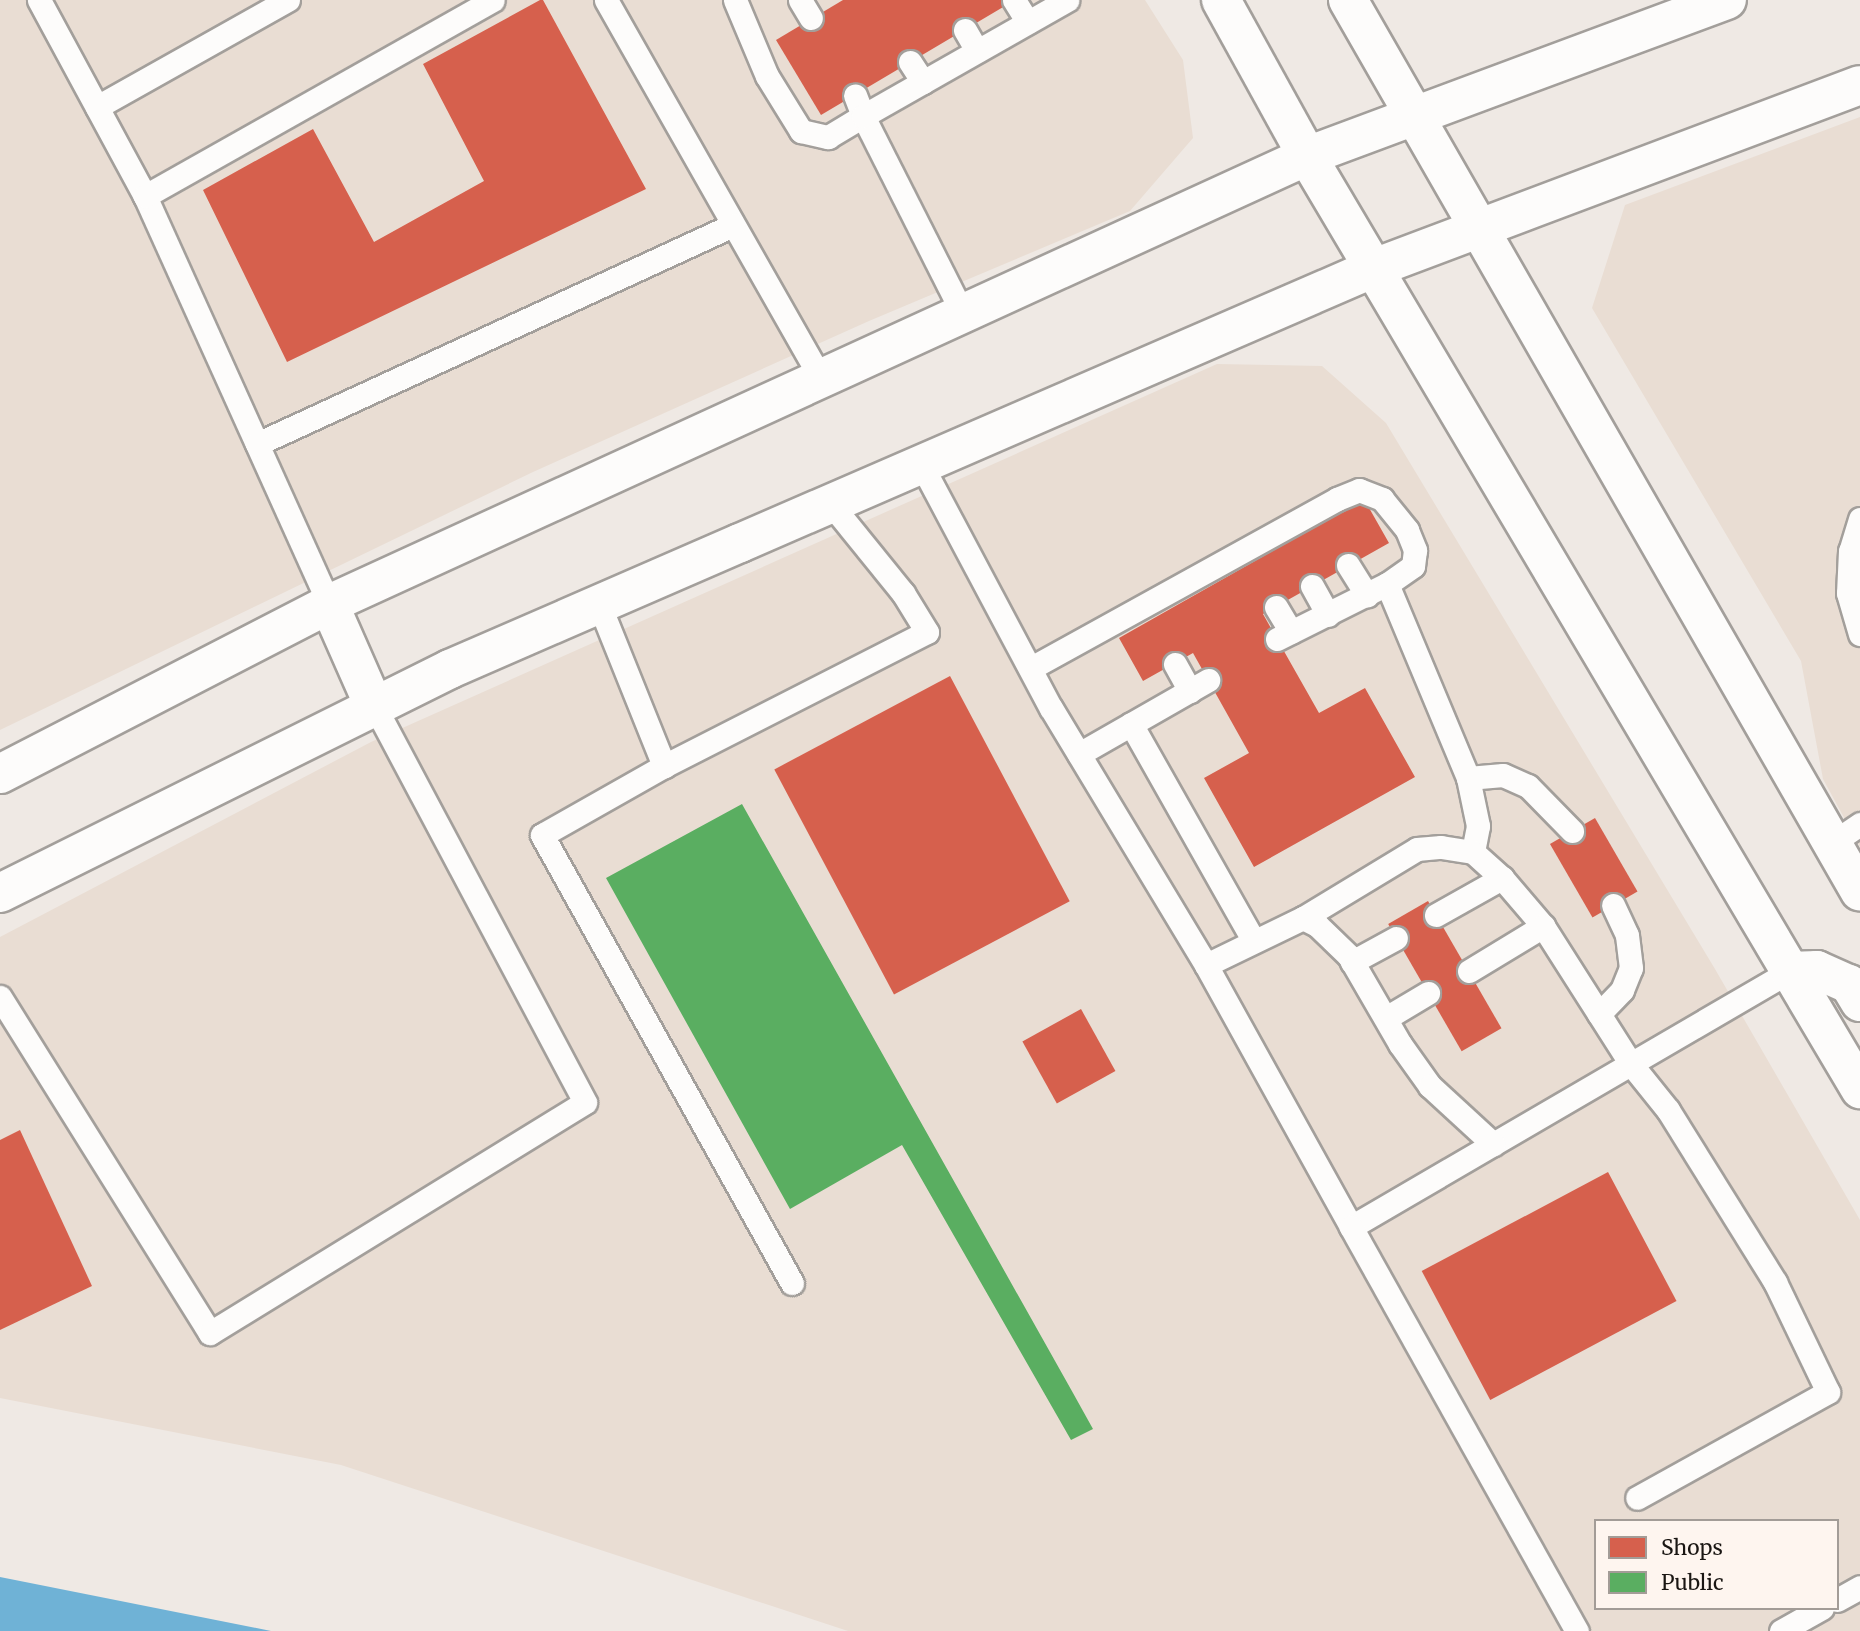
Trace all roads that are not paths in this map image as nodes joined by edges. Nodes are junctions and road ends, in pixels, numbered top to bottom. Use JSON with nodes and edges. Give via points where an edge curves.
{"nodes":[{"id":1,"x":288,"y":0,"type":"edge"},
{"id":2,"x":493,"y":0,"type":"edge"},
{"id":3,"x":606,"y":0,"type":"edge"},
{"id":4,"x":735,"y":0,"type":"edge"},
{"id":5,"x":1014,"y":0,"type":"edge"},
{"id":6,"x":1066,"y":0,"type":"edge"},
{"id":7,"x":1221,"y":0,"type":"edge"},
{"id":8,"x":1348,"y":0,"type":"edge"},
{"id":9,"x":1727,"y":0,"type":"edge"},
{"id":10,"x":49,"y":3,"type":"edge"},
{"id":11,"x":1028,"y":22,"type":"junction"},
{"id":12,"x":965,"y":30,"type":"dead end"},
{"id":13,"x":977,"y":51,"type":"junction"},
{"id":14,"x":911,"y":62,"type":"dead end"},
{"id":15,"x":923,"y":82,"type":"junction"},
{"id":16,"x":1860,"y":85,"type":"edge"},
{"id":17,"x":859,"y":105,"type":"junction"},
{"id":18,"x":97,"y":107,"type":"junction"},
{"id":19,"x":1415,"y":116,"type":"junction"},
{"id":20,"x":1307,"y":156,"type":"junction"},
{"id":21,"x":145,"y":196,"type":"junction"},
{"id":22,"x":733,"y":225,"type":"junction"},
{"id":23,"x":1479,"y":228,"type":"junction"},
{"id":24,"x":1374,"y":268,"type":"junction"},
{"id":25,"x":964,"y":314,"type":"junction"},
{"id":26,"x":821,"y":379,"type":"junction"},
{"id":27,"x":257,"y":444,"type":"junction"},
{"id":28,"x":921,"y":464,"type":"junction"},
{"id":29,"x":831,"y":504,"type":"junction"},
{"id":30,"x":1860,"y":519,"type":"edge"},
{"id":31,"x":1348,"y":565,"type":"dead end"},
{"id":32,"x":1312,"y":586,"type":"dead end"},
{"id":33,"x":1377,"y":589,"type":"junction"},
{"id":34,"x":329,"y":604,"type":"junction"},
{"id":35,"x":599,"y":604,"type":"junction"},
{"id":36,"x":1276,"y":607,"type":"dead end"},
{"id":37,"x":1328,"y":615,"type":"junction"},
{"id":38,"x":1860,"y":634,"type":"edge"},
{"id":39,"x":1175,"y":664,"type":"dead end"},
{"id":40,"x":1031,"y":668,"type":"junction"},
{"id":41,"x":374,"y":706,"type":"junction"},
{"id":42,"x":1131,"y":724,"type":"junction"},
{"id":43,"x":1079,"y":754,"type":"junction"},
{"id":44,"x":664,"y":766,"type":"junction"},
{"id":45,"x":0,"y":774,"type":"edge"},
{"id":46,"x":1468,"y":778,"type":"junction"},
{"id":47,"x":1572,"y":831,"type":"dead end"},
{"id":48,"x":1846,"y":833,"type":"edge"},
{"id":49,"x":1474,"y":852,"type":"junction"},
{"id":50,"x":1502,"y":878,"type":"junction"},
{"id":51,"x":0,"y":892,"type":"edge"},
{"id":52,"x":1860,"y":892,"type":"edge"},
{"id":53,"x":1613,"y":905,"type":"dead end"},
{"id":54,"x":1436,"y":915,"type":"dead end"},
{"id":55,"x":1303,"y":918,"type":"junction"},
{"id":56,"x":1543,"y":926,"type":"junction"},
{"id":57,"x":1396,"y":938,"type":"dead end"},
{"id":58,"x":1254,"y":942,"type":"junction"},
{"id":59,"x":1352,"y":962,"type":"junction"},
{"id":60,"x":1206,"y":965,"type":"junction"},
{"id":61,"x":1469,"y":971,"type":"dead end"},
{"id":62,"x":1790,"y":971,"type":"junction"},
{"id":63,"x":1428,"y":993,"type":"dead end"},
{"id":64,"x":0,"y":997,"type":"edge"},
{"id":65,"x":1860,"y":1002,"type":"edge"},
{"id":66,"x":1599,"y":1014,"type":"junction"},
{"id":67,"x":1386,"y":1018,"type":"junction"},
{"id":68,"x":1631,"y":1064,"type":"junction"},
{"id":69,"x":1860,"y":1089,"type":"edge"},
{"id":70,"x":1493,"y":1144,"type":"junction"},
{"id":71,"x":1351,"y":1227,"type":"junction"},
{"id":72,"x":792,"y":1283,"type":"dead end"},
{"id":73,"x":1637,"y":1498,"type":"dead end"},
{"id":74,"x":1860,"y":1587,"type":"edge"},
{"id":75,"x":1839,"y":1599,"type":"edge"},
{"id":76,"x":1818,"y":1610,"type":"edge"},
{"id":77,"x":1577,"y":1631,"type":"edge"},
{"id":78,"x":1781,"y":1631,"type":"edge"}],
"edges":[{"from":1,"to":18,"type":"lane"},
{"from":2,"to":21,"type":"lane"},
{"from":3,"to":22,"type":"lane"},
{"from":4,"to":17,"type":"lane","via":[[767,76],[801,131],[828,137]]},
{"from":5,"to":11,"type":"lane"},
{"from":6,"to":11,"type":"lane"},
{"from":7,"to":20,"type":"main road"},
{"from":8,"to":19,"type":"main road"},
{"from":9,"to":19,"type":"main road"},
{"from":10,"to":18,"type":"lane"},
{"from":11,"to":13,"type":"lane"},
{"from":12,"to":13,"type":"lane"},
{"from":13,"to":15,"type":"lane"},
{"from":14,"to":15,"type":"lane"},
{"from":15,"to":17,"type":"lane"},
{"from":16,"to":23,"type":"main road"},
{"from":17,"to":25,"type":"lane"},
{"from":18,"to":21,"type":"lane"},
{"from":19,"to":20,"type":"main road"},
{"from":19,"to":23,"type":"main road"},
{"from":20,"to":24,"type":"main road"},
{"from":20,"to":25,"type":"main road"},
{"from":21,"to":27,"type":"lane"},
{"from":22,"to":26,"type":"lane"},
{"from":22,"to":27,"type":"lane"},
{"from":23,"to":24,"type":"main road"},
{"from":23,"to":48,"type":"main road"},
{"from":24,"to":28,"type":"main road"},
{"from":24,"to":62,"type":"main road"},
{"from":25,"to":26,"type":"main road"},
{"from":26,"to":34,"type":"main road"},
{"from":27,"to":34,"type":"lane"},
{"from":28,"to":29,"type":"main road"},
{"from":28,"to":40,"type":"lane"},
{"from":29,"to":35,"type":"main road"},
{"from":29,"to":44,"type":"lane","via":[[903,593],[927,632]]},
{"from":30,"to":38,"type":"lane","via":[[1850,551],[1848,593]]},
{"from":31,"to":33,"type":"lane"},
{"from":32,"to":37,"type":"lane"},
{"from":33,"to":37,"type":"lane"},
{"from":33,"to":40,"type":"lane","via":[[1413,566],[1415,550],[1395,511],[1382,499],[1359,490],[1147,613]]},
{"from":33,"to":46,"type":"lane"},
{"from":34,"to":41,"type":"main road"},
{"from":34,"to":45,"type":"main road"},
{"from":35,"to":41,"type":"main road"},
{"from":35,"to":44,"type":"lane"},
{"from":36,"to":37,"type":"lane","via":[[1284,635]]},
{"from":39,"to":42,"type":"lane","via":[[1199,686]]},
{"from":40,"to":43,"type":"lane"},
{"from":41,"to":51,"type":"main road"},
{"from":41,"to":64,"type":"lane","via":[[585,1102],[209,1333]]},
{"from":42,"to":43,"type":"lane"},
{"from":42,"to":58,"type":"lane"},
{"from":43,"to":60,"type":"lane"},
{"from":44,"to":72,"type":"lane","via":[[542,835]]},
{"from":46,"to":47,"type":"lane","via":[[1503,775],[1528,786]]},
{"from":46,"to":49,"type":"lane","via":[[1478,826]]},
{"from":48,"to":52,"type":"main road"},
{"from":49,"to":50,"type":"lane"},
{"from":49,"to":55,"type":"lane","via":[[1418,849]]},
{"from":50,"to":54,"type":"lane"},
{"from":50,"to":56,"type":"lane"},
{"from":53,"to":66,"type":"lane","via":[[1627,935],[1631,968],[1622,990]]},
{"from":55,"to":58,"type":"lane"},
{"from":55,"to":59,"type":"lane","via":[[1317,925]]},
{"from":56,"to":61,"type":"lane"},
{"from":56,"to":66,"type":"lane"},
{"from":57,"to":59,"type":"lane"},
{"from":58,"to":60,"type":"lane"},
{"from":59,"to":67,"type":"lane"},
{"from":60,"to":71,"type":"lane"},
{"from":62,"to":65,"type":"main road","via":[[1818,970],[1849,984]]},
{"from":62,"to":68,"type":"lane"},
{"from":62,"to":69,"type":"main road"},
{"from":63,"to":67,"type":"lane"},
{"from":66,"to":68,"type":"lane"},
{"from":67,"to":70,"type":"lane","via":[[1430,1086]]},
{"from":68,"to":70,"type":"lane"},
{"from":68,"to":73,"type":"lane","via":[[1668,1110],[1775,1282],[1828,1392]]},
{"from":70,"to":71,"type":"lane"},
{"from":71,"to":77,"type":"lane"},
{"from":74,"to":75,"type":"lane"},
{"from":76,"to":78,"type":"lane"}]}
